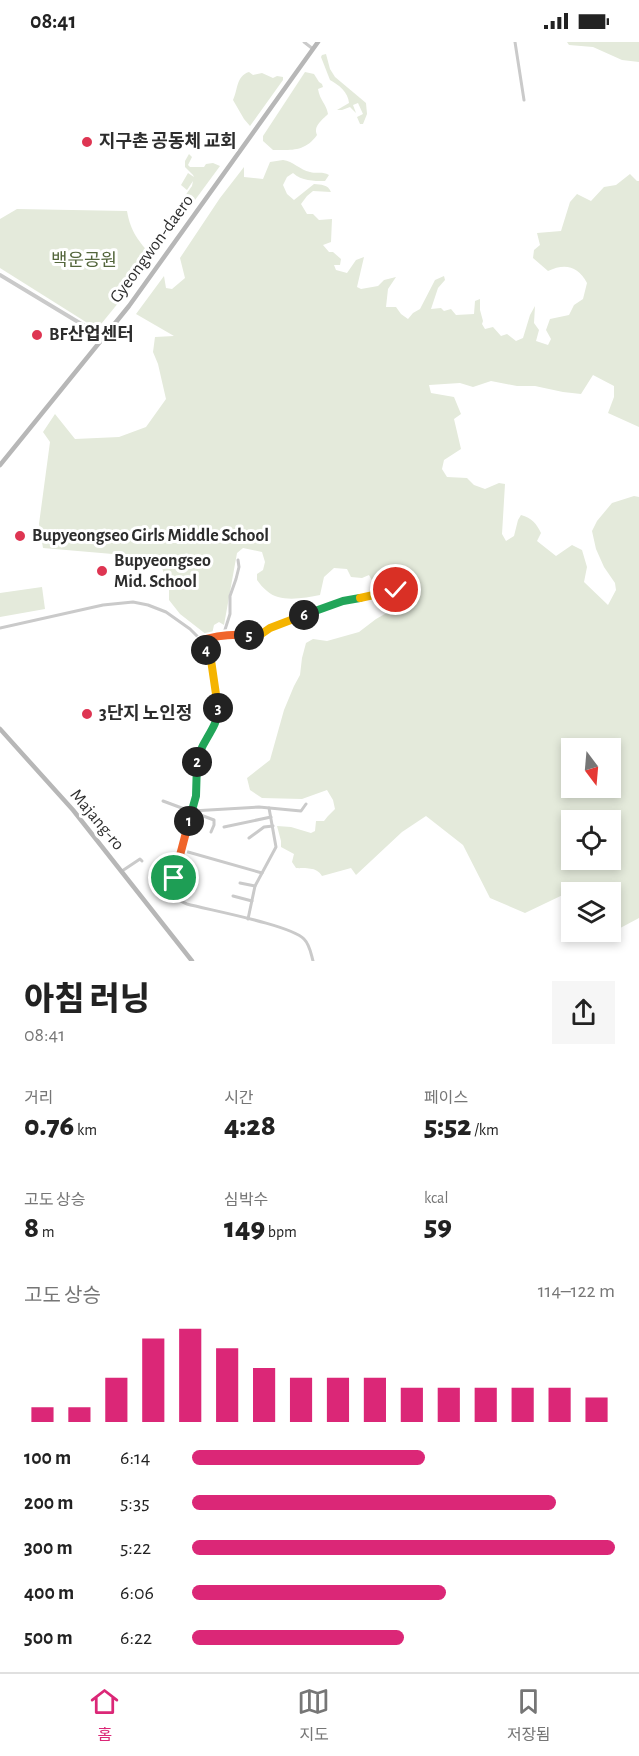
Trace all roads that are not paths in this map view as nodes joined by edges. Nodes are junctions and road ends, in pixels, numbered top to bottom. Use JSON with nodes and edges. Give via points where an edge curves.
{"nodes":[{"id":1,"x":304,"y":42,"type":"edge"},
{"id":2,"x":318,"y":42,"type":"edge"},
{"id":3,"x":515,"y":42,"type":"edge"},
{"id":4,"x":313,"y":49,"type":"junction"},
{"id":5,"x":524,"y":100,"type":"dead end"},
{"id":6,"x":0,"y":275,"type":"edge"},
{"id":7,"x":103,"y":337,"type":"junction"},
{"id":8,"x":0,"y":465,"type":"edge"},
{"id":9,"x":238,"y":560,"type":"dead end"},
{"id":10,"x":396,"y":590,"type":"dead end"},
{"id":11,"x":0,"y":628,"type":"edge"},
{"id":12,"x":223,"y":636,"type":"junction"},
{"id":13,"x":201,"y":641,"type":"junction"},
{"id":14,"x":0,"y":729,"type":"edge"},
{"id":15,"x":164,"y":801,"type":"dead end"},
{"id":16,"x":306,"y":804,"type":"dead end"},
{"id":17,"x":269,"y":808,"type":"junction"},
{"id":18,"x":192,"y":811,"type":"junction"},
{"id":19,"x":271,"y":817,"type":"junction"},
{"id":20,"x":273,"y":826,"type":"junction"},
{"id":21,"x":224,"y":827,"type":"dead end"},
{"id":22,"x":211,"y":832,"type":"dead end"},
{"id":23,"x":249,"y":838,"type":"dead end"},
{"id":24,"x":182,"y":850,"type":"junction"},
{"id":25,"x":142,"y":861,"type":"dead end"},
{"id":26,"x":122,"y":871,"type":"junction"},
{"id":27,"x":262,"y":873,"type":"junction"},
{"id":28,"x":240,"y":883,"type":"dead end"},
{"id":29,"x":255,"y":886,"type":"junction"},
{"id":30,"x":233,"y":897,"type":"dead end"},
{"id":31,"x":252,"y":901,"type":"junction"},
{"id":32,"x":248,"y":919,"type":"junction"},
{"id":33,"x":192,"y":961,"type":"edge"},
{"id":34,"x":313,"y":961,"type":"edge"}],
"edges":[{"from":1,"to":4,"type":"street"},
{"from":2,"to":4,"type":"main road","name":"Gyeongwon-daero"},
{"from":3,"to":5,"type":"street"},
{"from":4,"to":7,"type":"main road","name":"Gyeongwon-daero"},
{"from":6,"to":7,"type":"street"},
{"from":7,"to":8,"type":"main road","name":"Gyeongwon-daero"},
{"from":9,"to":12,"type":"street"},
{"from":10,"to":12,"type":"street","via":[[332,605],[260,635]]},
{"from":11,"to":13,"type":"street","via":[[133,602],[166,612]]},
{"from":12,"to":13,"type":"street"},
{"from":13,"to":18,"type":"street","via":[[211,660],[219,713],[197,759]]},
{"from":14,"to":26,"type":"main road","name":"Majang-ro"},
{"from":15,"to":18,"type":"street"},
{"from":16,"to":17,"type":"street","via":[[301,811]]},
{"from":17,"to":18,"type":"street"},
{"from":17,"to":19,"type":"street"},
{"from":18,"to":22,"type":"street","via":[[214,820]]},
{"from":18,"to":24,"type":"street"},
{"from":19,"to":20,"type":"street"},
{"from":19,"to":21,"type":"street"},
{"from":20,"to":23,"type":"street","via":[[264,827]]},
{"from":20,"to":27,"type":"street","via":[[276,847]]},
{"from":24,"to":27,"type":"street"},
{"from":24,"to":32,"type":"street","via":[[173,883],[177,899]]},
{"from":25,"to":26,"type":"street"},
{"from":26,"to":33,"type":"main road","name":"Majang-ro"},
{"from":27,"to":29,"type":"street"},
{"from":28,"to":29,"type":"street"},
{"from":29,"to":31,"type":"street"},
{"from":30,"to":31,"type":"street"},
{"from":31,"to":32,"type":"street"},
{"from":32,"to":34,"type":"street","via":[[303,937]]}]}
